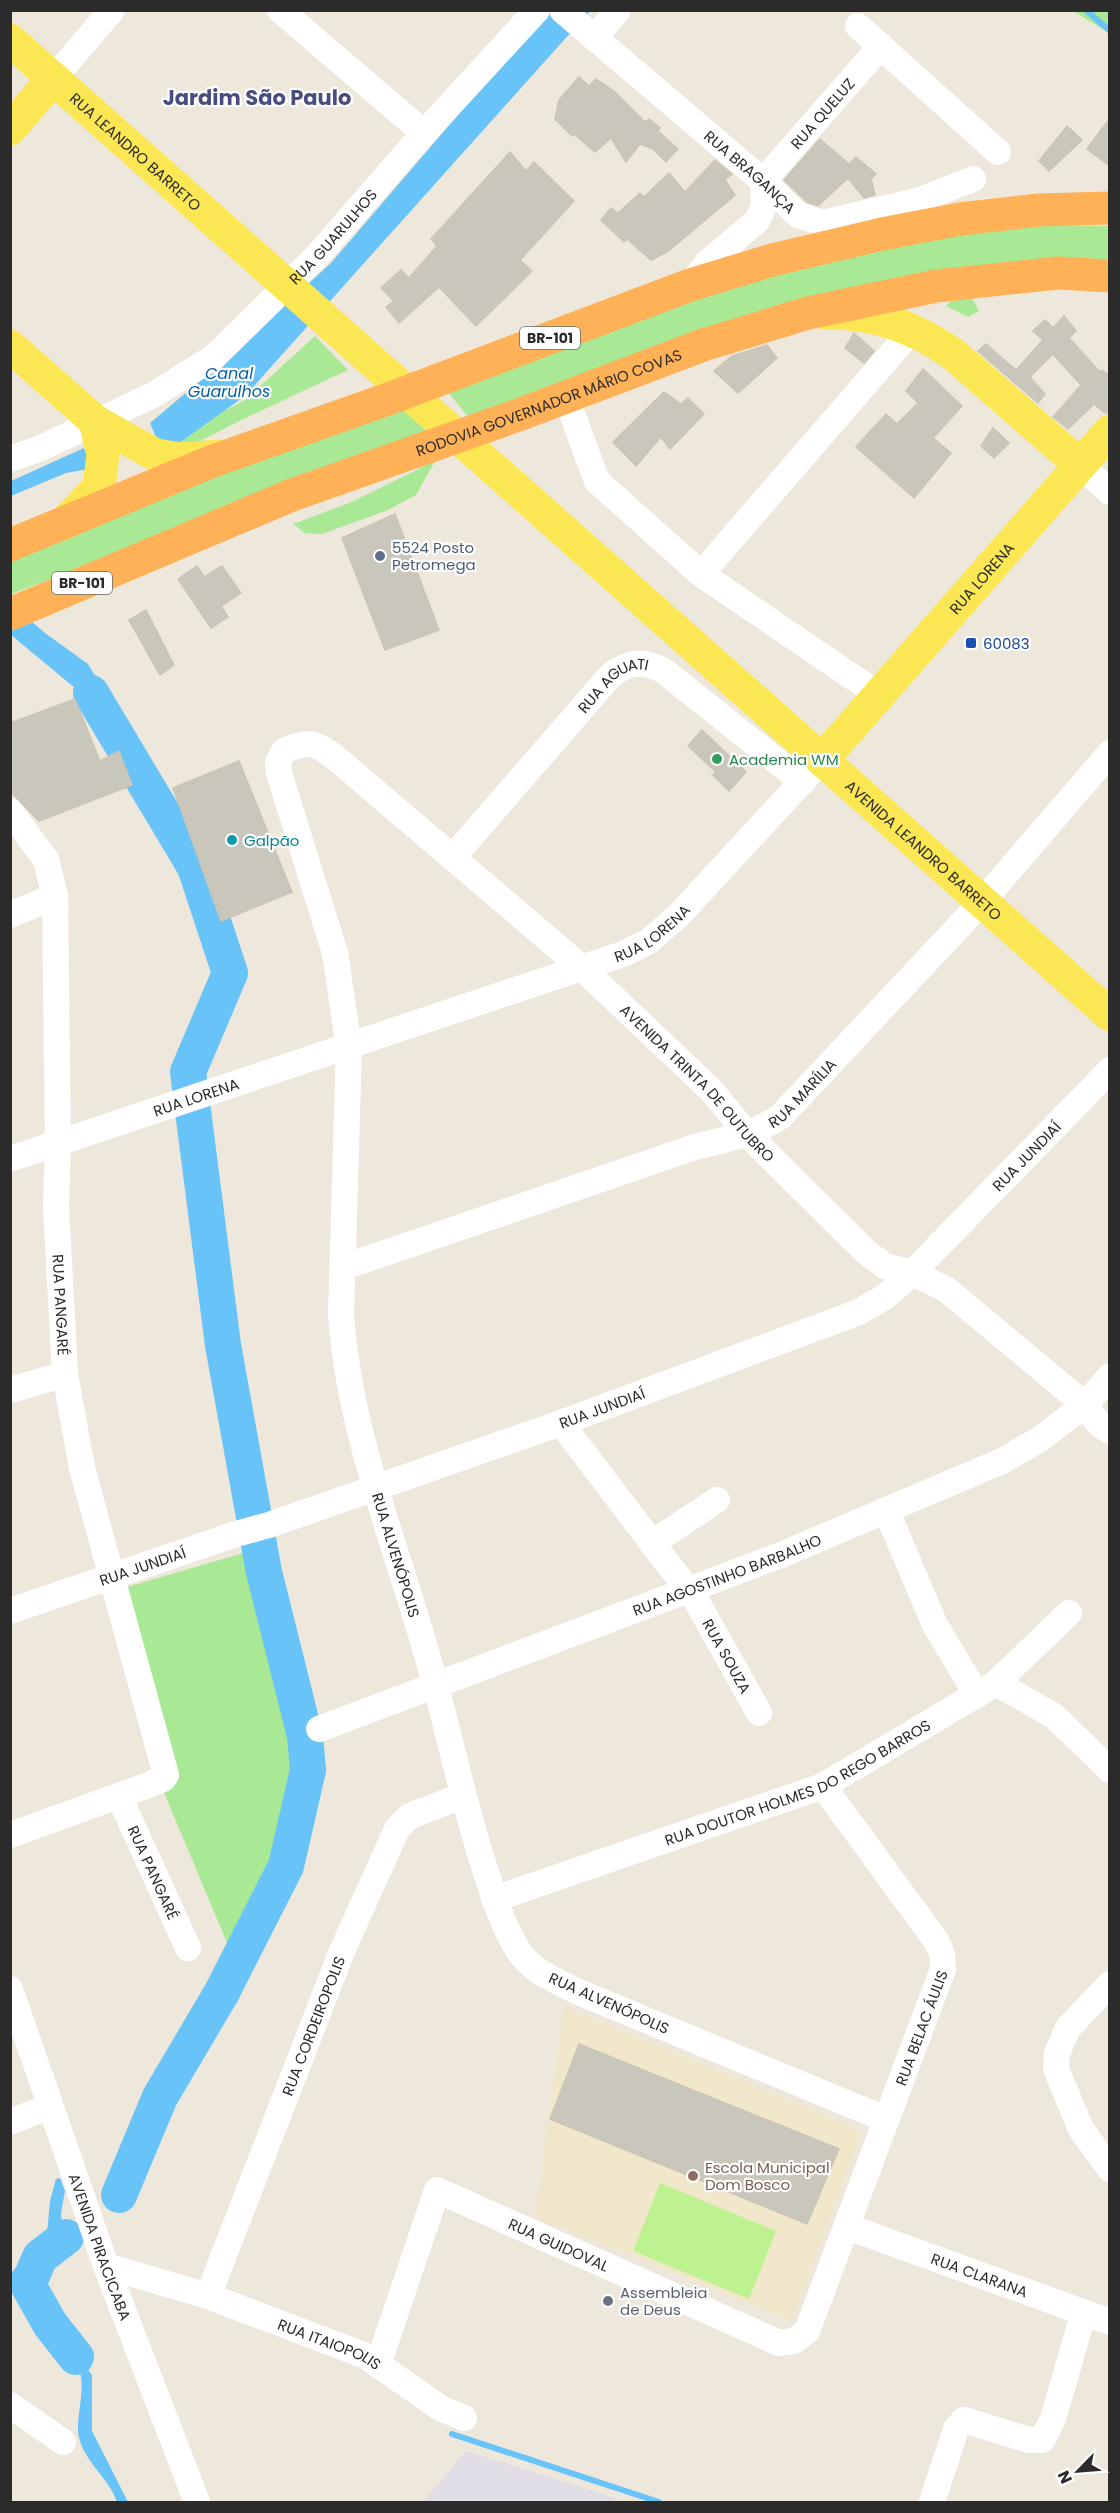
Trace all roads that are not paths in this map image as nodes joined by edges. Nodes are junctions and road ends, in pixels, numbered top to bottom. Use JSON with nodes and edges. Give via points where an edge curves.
{"nodes":[{"id":1,"x":112,"y":10,"type":"edge"},
{"id":2,"x":280,"y":10,"type":"edge"},
{"id":3,"x":537,"y":10,"type":"edge"},
{"id":4,"x":562,"y":10,"type":"edge"},
{"id":5,"x":618,"y":10,"type":"edge"},
{"id":6,"x":858,"y":26,"type":"dead end"},
{"id":7,"x":588,"y":33,"type":"junction"},
{"id":8,"x":10,"y":40,"type":"edge"},
{"id":9,"x":881,"y":46,"type":"junction"},
{"id":10,"x":53,"y":79,"type":"junction"},
{"id":11,"x":10,"y":129,"type":"edge"},
{"id":12,"x":424,"y":134,"type":"junction"},
{"id":13,"x":998,"y":152,"type":"dead end"},
{"id":14,"x":973,"y":179,"type":"dead end"},
{"id":15,"x":763,"y":181,"type":"junction"},
{"id":16,"x":1110,"y":208,"type":"edge"},
{"id":17,"x":1110,"y":276,"type":"edge"},
{"id":18,"x":690,"y":285,"type":"junction"},
{"id":19,"x":808,"y":313,"type":"junction"},
{"id":20,"x":913,"y":329,"type":"junction"},
{"id":21,"x":10,"y":345,"type":"edge"},
{"id":22,"x":566,"y":397,"type":"junction"},
{"id":23,"x":1110,"y":431,"type":"edge"},
{"id":24,"x":109,"y":438,"type":"junction"},
{"id":25,"x":232,"y":455,"type":"junction"},
{"id":26,"x":10,"y":459,"type":"edge"},
{"id":27,"x":1078,"y":464,"type":"junction"},
{"id":28,"x":1110,"y":492,"type":"edge"},
{"id":29,"x":62,"y":525,"type":"junction"},
{"id":30,"x":577,"y":544,"type":"joint"},
{"id":31,"x":10,"y":545,"type":"edge"},
{"id":32,"x":701,"y":574,"type":"junction"},
{"id":33,"x":10,"y":614,"type":"edge"},
{"id":34,"x":879,"y":695,"type":"junction"},
{"id":35,"x":284,"y":751,"type":"joint"},
{"id":36,"x":1110,"y":753,"type":"edge"},
{"id":37,"x":813,"y":771,"type":"junction"},
{"id":38,"x":10,"y":810,"type":"edge"},
{"id":39,"x":453,"y":857,"type":"junction"},
{"id":40,"x":55,"y":896,"type":"junction"},
{"id":41,"x":981,"y":903,"type":"junction"},
{"id":42,"x":10,"y":915,"type":"edge"},
{"id":43,"x":582,"y":968,"type":"junction"},
{"id":44,"x":1110,"y":1015,"type":"edge"},
{"id":45,"x":349,"y":1048,"type":"junction"},
{"id":46,"x":1110,"y":1070,"type":"edge"},
{"id":47,"x":748,"y":1135,"type":"junction"},
{"id":48,"x":58,"y":1142,"type":"junction"},
{"id":49,"x":10,"y":1159,"type":"edge"},
{"id":50,"x":344,"y":1268,"type":"junction"},
{"id":51,"x":912,"y":1274,"type":"junction"},
{"id":52,"x":64,"y":1374,"type":"junction"},
{"id":53,"x":1110,"y":1376,"type":"edge"},
{"id":54,"x":10,"y":1390,"type":"edge"},
{"id":55,"x":1085,"y":1405,"type":"junction"},
{"id":56,"x":561,"y":1423,"type":"junction"},
{"id":57,"x":1110,"y":1431,"type":"edge"},
{"id":58,"x":375,"y":1486,"type":"junction"},
{"id":59,"x":717,"y":1500,"type":"dead end"},
{"id":60,"x":887,"y":1512,"type":"junction"},
{"id":61,"x":652,"y":1543,"type":"junction"},
{"id":62,"x":111,"y":1575,"type":"junction"},
{"id":63,"x":688,"y":1590,"type":"junction"},
{"id":64,"x":10,"y":1611,"type":"edge"},
{"id":65,"x":1069,"y":1613,"type":"dead end"},
{"id":66,"x":436,"y":1685,"type":"junction"},
{"id":67,"x":987,"y":1689,"type":"junction"},
{"id":68,"x":759,"y":1713,"type":"dead end"},
{"id":69,"x":319,"y":1729,"type":"dead end"},
{"id":70,"x":1110,"y":1770,"type":"edge"},
{"id":71,"x":823,"y":1786,"type":"junction"},
{"id":72,"x":119,"y":1796,"type":"junction"},
{"id":73,"x":462,"y":1796,"type":"junction"},
{"id":74,"x":10,"y":1835,"type":"edge"},
{"id":75,"x":494,"y":1899,"type":"junction"},
{"id":76,"x":188,"y":1948,"type":"dead end"},
{"id":77,"x":1110,"y":1984,"type":"edge"},
{"id":78,"x":10,"y":1989,"type":"edge"},
{"id":79,"x":50,"y":2106,"type":"junction"},
{"id":80,"x":885,"y":2119,"type":"junction"},
{"id":81,"x":10,"y":2122,"type":"edge"},
{"id":82,"x":1110,"y":2169,"type":"edge"},
{"id":83,"x":437,"y":2190,"type":"joint"},
{"id":84,"x":848,"y":2227,"type":"junction"},
{"id":85,"x":106,"y":2266,"type":"junction"},
{"id":86,"x":208,"y":2296,"type":"junction"},
{"id":87,"x":1083,"y":2315,"type":"junction"},
{"id":88,"x":1110,"y":2322,"type":"edge"},
{"id":89,"x":378,"y":2365,"type":"junction"},
{"id":90,"x":10,"y":2405,"type":"edge"},
{"id":91,"x":464,"y":2418,"type":"dead end"},
{"id":92,"x":63,"y":2442,"type":"dead end"},
{"id":93,"x":197,"y":2502,"type":"edge"},
{"id":94,"x":932,"y":2502,"type":"edge"}],
"edges":[{"from":1,"to":10,"type":"street"},
{"from":2,"to":12,"type":"street"},
{"from":3,"to":12,"type":"street","name":"RUA GUARULHOS"},
{"from":4,"to":7,"type":"street","name":"RUA BRAGANÇA"},
{"from":5,"to":7,"type":"street"},
{"from":6,"to":9,"type":"street"},
{"from":7,"to":15,"type":"street","name":"RUA BRAGANÇA"},
{"from":8,"to":10,"type":"main road","name":"RUA LEANDRO BARRETO"},
{"from":9,"to":13,"type":"street"},
{"from":9,"to":15,"type":"street","name":"RUA QUELUZ"},
{"from":10,"to":11,"type":"main road"},
{"from":10,"to":30,"type":"main road","name":"RUA LEANDRO BARRETO"},
{"from":12,"to":24,"type":"street","name":"RUA GUARULHOS","via":[[316,257],[214,357],[169,386]]},
{"from":14,"to":15,"type":"street","name":"RUA BRAGANÇA","via":[[917,201],[823,223],[798,215]]},
{"from":15,"to":18,"type":"street","via":[[764,206],[757,221],[708,262]]},
{"from":16,"to":18,"type":"highway","number":"BR-101","via":[[1038,210],[960,219],[783,258]]},
{"from":17,"to":19,"type":"highway","name":"RODOVIA GOVERNADOR MÁRIO COVAS","number":"BR-101","via":[[1058,273],[936,286]]},
{"from":18,"to":25,"type":"highway","number":"BR-101"},
{"from":19,"to":20,"type":"main road","via":[[876,318]]},
{"from":19,"to":22,"type":"highway","name":"RODOVIA GOVERNADOR MÁRIO COVAS","number":"BR-101","via":[[703,345]]},
{"from":20,"to":27,"type":"main road","via":[[953,354]]},
{"from":20,"to":32,"type":"street"},
{"from":21,"to":24,"type":"main road"},
{"from":22,"to":32,"type":"street","via":[[597,481]]},
{"from":22,"to":33,"type":"highway","name":"RODOVIA GOVERNADOR MÁRIO COVAS","number":"BR-101","via":[[292,495]]},
{"from":23,"to":27,"type":"main road","name":"RUA LORENA"},
{"from":24,"to":25,"type":"main road","via":[[156,455],[182,459]]},
{"from":24,"to":26,"type":"street","name":"RUA GUARULHOS","via":[[41,448]]},
{"from":24,"to":29,"type":"main road","via":[[99,487]]},
{"from":25,"to":29,"type":"highway","number":"BR-101"},
{"from":27,"to":28,"type":"street"},
{"from":27,"to":34,"type":"main road","name":"RUA LORENA"},
{"from":29,"to":31,"type":"highway","number":"BR-101"},
{"from":30,"to":37,"type":"main road","name":"AVENIDA LEANDRO BARRETO"},
{"from":32,"to":34,"type":"street"},
{"from":34,"to":37,"type":"main road","name":"RUA LORENA"},
{"from":35,"to":39,"type":"street","name":"AVENIDA TRINTA DE OUTUBRO","via":[[318,744]]},
{"from":35,"to":45,"type":"street","name":"RUA ALVENÓPOLIS","via":[[278,762],[279,773],[335,953]]},
{"from":36,"to":41,"type":"street","name":"RUA MARÍLIA"},
{"from":37,"to":39,"type":"street","name":"RUA AGUATI","via":[[664,671],[649,663],[636,662],[611,675]]},
{"from":37,"to":41,"type":"main road","name":"AVENIDA LEANDRO BARRETO"},
{"from":37,"to":43,"type":"street","name":"RUA LORENA","via":[[678,916],[649,941]]},
{"from":38,"to":40,"type":"street","name":"RUA PANGARÉ","via":[[46,860]]},
{"from":39,"to":43,"type":"street","name":"AVENIDA TRINTA DE OUTUBRO"},
{"from":40,"to":42,"type":"street"},
{"from":40,"to":48,"type":"street","name":"RUA PANGARÉ"},
{"from":41,"to":44,"type":"main road","name":"AVENIDA LEANDRO BARRETO"},
{"from":41,"to":47,"type":"street","name":"RUA MARÍLIA","via":[[780,1117]]},
{"from":43,"to":45,"type":"street","name":"RUA LORENA"},
{"from":43,"to":47,"type":"street","name":"AVENIDA TRINTA DE OUTUBRO","via":[[711,1090]]},
{"from":45,"to":48,"type":"street","name":"RUA LORENA"},
{"from":45,"to":50,"type":"street","name":"RUA ALVENÓPOLIS"},
{"from":46,"to":51,"type":"street","name":"RUA JUNDIAÍ"},
{"from":47,"to":50,"type":"street","name":"RUA MARÍLIA","via":[[695,1147]]},
{"from":47,"to":51,"type":"street","name":"AVENIDA TRINTA DE OUTUBRO","via":[[866,1252],[885,1266]]},
{"from":48,"to":49,"type":"street","name":"RUA LORENA"},
{"from":48,"to":52,"type":"street","name":"RUA PANGARÉ","via":[[56,1207]]},
{"from":50,"to":58,"type":"street","name":"RUA ALVENÓPOLIS","via":[[344,1353]]},
{"from":51,"to":55,"type":"street","name":"AVENIDA TRINTA DE OUTUBRO","via":[[946,1289]]},
{"from":51,"to":56,"type":"street","name":"RUA JUNDIAÍ","via":[[859,1312]]},
{"from":52,"to":54,"type":"street"},
{"from":52,"to":62,"type":"street","name":"RUA PANGARÉ","via":[[82,1468]]},
{"from":53,"to":55,"type":"street","name":"RUA AGOSTINHO BARBALHO"},
{"from":55,"to":57,"type":"street","name":"AVENIDA TRINTA DE OUTUBRO","via":[[1099,1424]]},
{"from":55,"to":60,"type":"street","name":"RUA AGOSTINHO BARBALHO","via":[[1040,1439],[1002,1461]]},
{"from":56,"to":58,"type":"street","name":"RUA JUNDIAÍ"},
{"from":56,"to":61,"type":"street","name":"RUA SOUZA"},
{"from":58,"to":62,"type":"street","name":"RUA JUNDIAÍ","via":[[269,1525]]},
{"from":58,"to":66,"type":"street","name":"RUA ALVENÓPOLIS"},
{"from":59,"to":61,"type":"street"},
{"from":60,"to":63,"type":"street","name":"RUA AGOSTINHO BARBALHO"},
{"from":60,"to":67,"type":"street","via":[[935,1625]]},
{"from":61,"to":63,"type":"street","name":"RUA SOUZA"},
{"from":62,"to":64,"type":"street","name":"RUA JUNDIAÍ"},
{"from":62,"to":72,"type":"street","name":"RUA PANGARÉ","via":[[165,1769],[163,1779]]},
{"from":63,"to":66,"type":"street","name":"RUA AGOSTINHO BARBALHO"},
{"from":63,"to":68,"type":"street","name":"RUA SOUZA"},
{"from":65,"to":67,"type":"street","name":"RUA DOUTOR HOLMES DO REGO BARROS"},
{"from":66,"to":69,"type":"street","name":"RUA AGOSTINHO BARBALHO"},
{"from":66,"to":73,"type":"street","name":"RUA ALVENÓPOLIS"},
{"from":67,"to":70,"type":"street","via":[[1054,1716]]},
{"from":67,"to":71,"type":"street","name":"RUA DOUTOR HOLMES DO REGO BARROS"},
{"from":71,"to":75,"type":"street","name":"RUA DOUTOR HOLMES DO REGO BARROS"},
{"from":71,"to":80,"type":"street","name":"RUA BELAC ÁULIS","via":[[942,1954],[943,1969]]},
{"from":72,"to":74,"type":"street"},
{"from":72,"to":76,"type":"street","name":"RUA PANGARÉ"},
{"from":73,"to":75,"type":"street","name":"RUA ALVENÓPOLIS"},
{"from":73,"to":86,"type":"street","name":"RUA CORDEIROPOLIS","via":[[410,1816],[397,1829],[342,1951]]},
{"from":75,"to":80,"type":"street","name":"RUA ALVENÓPOLIS","via":[[518,1951],[541,1973]]},
{"from":77,"to":82,"type":"street","via":[[1068,2028],[1057,2053],[1056,2069],[1081,2129]]},
{"from":78,"to":79,"type":"street","name":"AVENIDA PIRACICABA"},
{"from":79,"to":81,"type":"street"},
{"from":79,"to":85,"type":"street","name":"AVENIDA PIRACICABA"},
{"from":80,"to":84,"type":"street","name":"RUA BELAC ÁULIS"},
{"from":83,"to":84,"type":"street","name":"RUA GUIDOVAL","via":[[779,2343],[794,2341],[807,2331]]},
{"from":83,"to":89,"type":"street","name":"RUA ITAIOPOLIS"},
{"from":84,"to":87,"type":"street","name":"RUA CLARANA"},
{"from":85,"to":86,"type":"street","name":"RUA ITAIOPOLIS"},
{"from":85,"to":93,"type":"street","name":"AVENIDA PIRACICABA"},
{"from":86,"to":89,"type":"street","name":"RUA ITAIOPOLIS","via":[[366,2356]]},
{"from":87,"to":88,"type":"street","name":"RUA CLARANA"},
{"from":87,"to":94,"type":"street","via":[[1053,2419],[1042,2440],[1029,2440],[964,2420],[956,2429]]},
{"from":89,"to":91,"type":"street","via":[[440,2408]]},
{"from":90,"to":92,"type":"street"}]}
